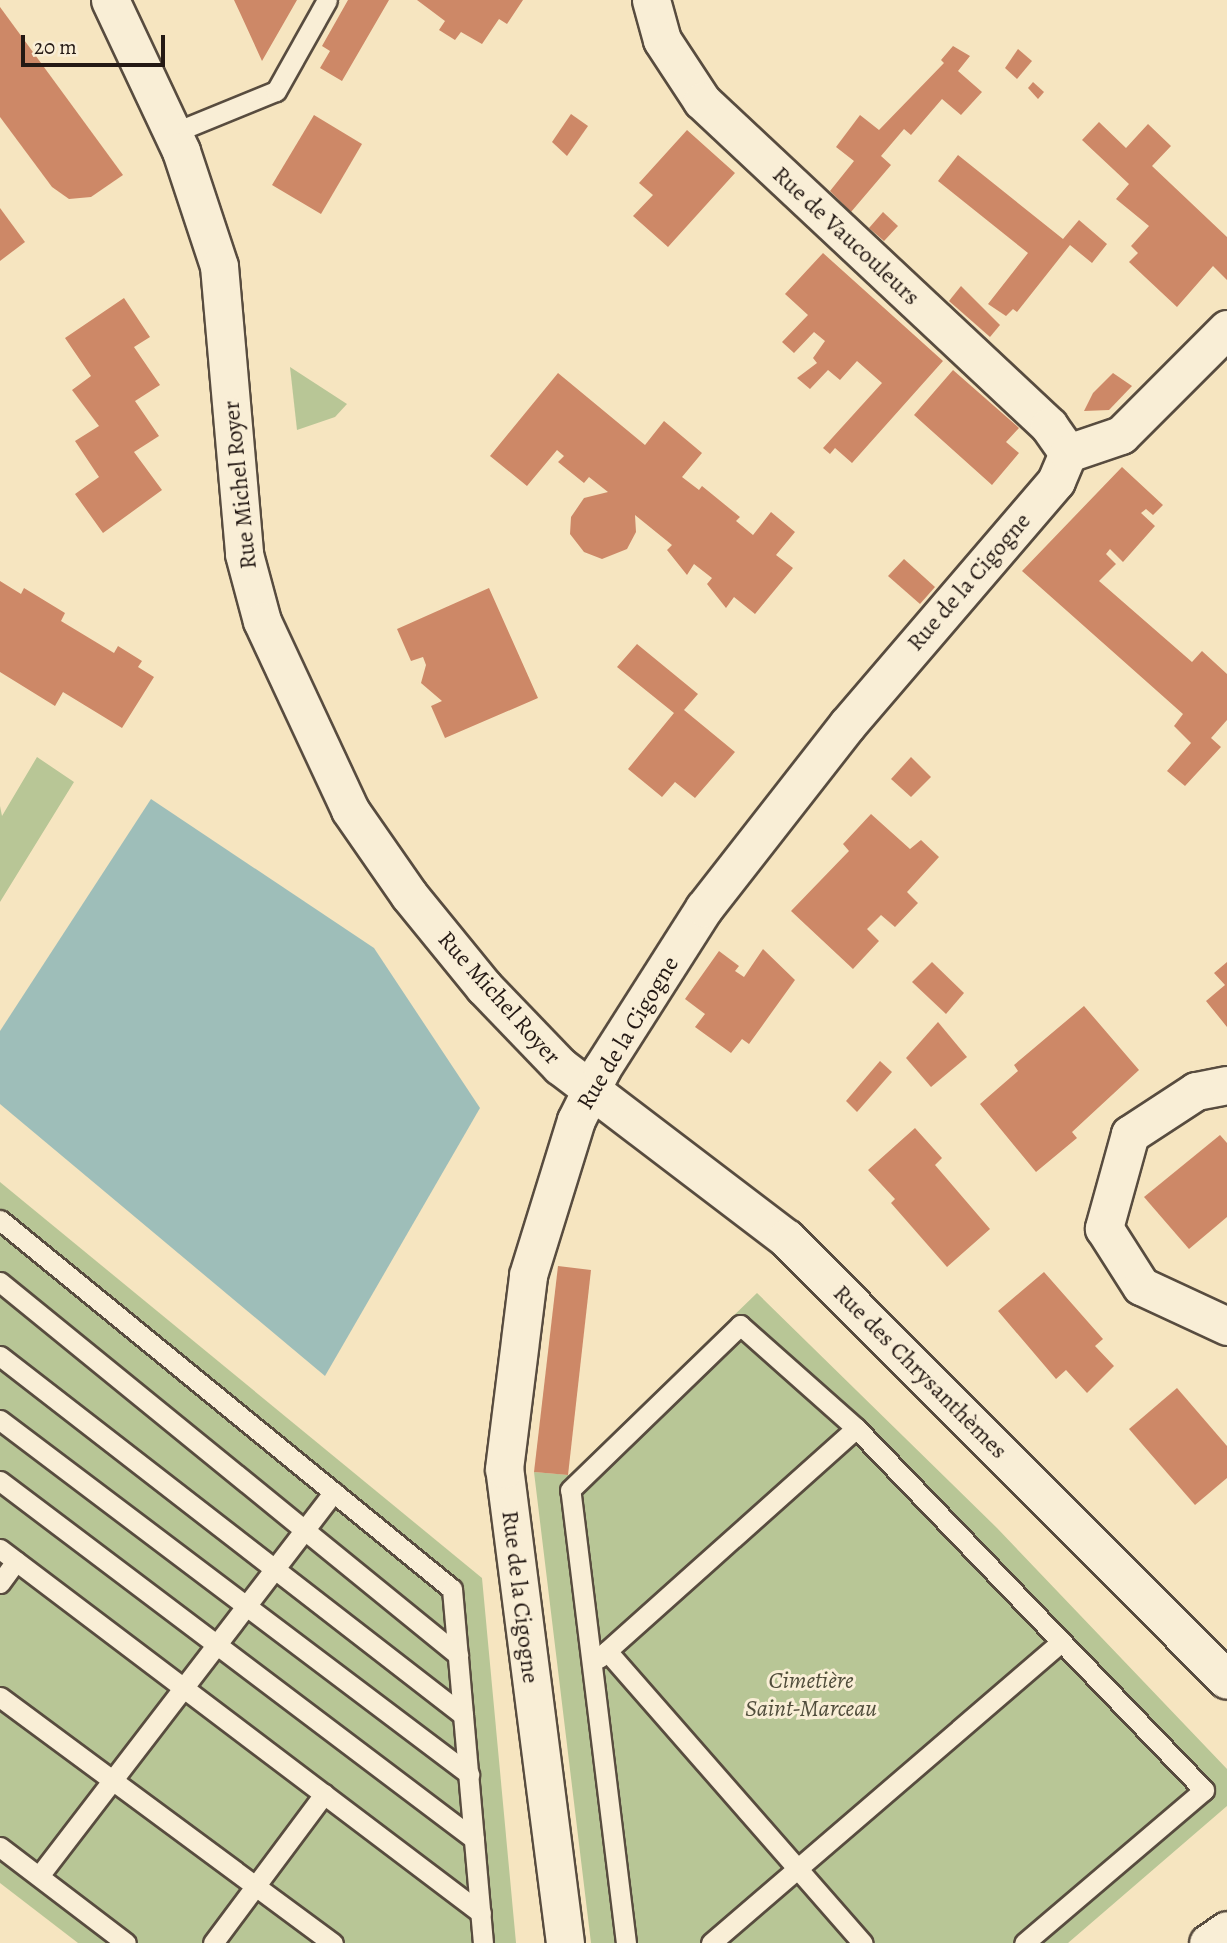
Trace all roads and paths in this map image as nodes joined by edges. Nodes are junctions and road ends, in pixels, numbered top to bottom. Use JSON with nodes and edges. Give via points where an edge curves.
{"nodes":[{"id":1,"x":110,"y":0,"type":"edge"},
{"id":2,"x":327,"y":0,"type":"edge"},
{"id":3,"x":650,"y":0,"type":"edge"},
{"id":4,"x":173,"y":132,"type":"junction"},
{"id":5,"x":1227,"y":329,"type":"edge"},
{"id":6,"x":1068,"y":453,"type":"junction"},
{"id":7,"x":1227,"y":1085,"type":"edge"},
{"id":8,"x":590,"y":1091,"type":"junction"},
{"id":9,"x":0,"y":1220,"type":"edge"},
{"id":10,"x":0,"y":1282,"type":"edge"},
{"id":11,"x":1227,"y":1326,"type":"edge"},
{"id":12,"x":0,"y":1356,"type":"edge"},
{"id":13,"x":0,"y":1420,"type":"edge"},
{"id":14,"x":856,"y":1428,"type":"junction"},
{"id":15,"x":0,"y":1481,"type":"edge"},
{"id":16,"x":334,"y":1493,"type":"junction"},
{"id":17,"x":304,"y":1531,"type":"junction"},
{"id":18,"x":8,"y":1555,"type":"edge"},
{"id":19,"x":275,"y":1569,"type":"junction"},
{"id":20,"x":0,"y":1583,"type":"edge"},
{"id":21,"x":246,"y":1606,"type":"junction"},
{"id":22,"x":1061,"y":1642,"type":"junction"},
{"id":23,"x":217,"y":1645,"type":"junction"},
{"id":24,"x":458,"y":1655,"type":"junction"},
{"id":25,"x":600,"y":1657,"type":"junction"},
{"id":26,"x":1227,"y":1680,"type":"edge"},
{"id":27,"x":183,"y":1688,"type":"junction"},
{"id":28,"x":0,"y":1697,"type":"edge"},
{"id":29,"x":463,"y":1715,"type":"junction"},
{"id":30,"x":469,"y":1774,"type":"junction"},
{"id":31,"x":113,"y":1781,"type":"junction"},
{"id":32,"x":324,"y":1794,"type":"junction"},
{"id":33,"x":474,"y":1839,"type":"junction"},
{"id":34,"x":0,"y":1847,"type":"edge"},
{"id":35,"x":797,"y":1868,"type":"junction"},
{"id":36,"x":39,"y":1876,"type":"junction"},
{"id":37,"x":256,"y":1886,"type":"junction"},
{"id":38,"x":481,"y":1913,"type":"junction"},
{"id":39,"x":1227,"y":1930,"type":"edge"},
{"id":40,"x":126,"y":1943,"type":"edge"},
{"id":41,"x":213,"y":1943,"type":"edge"},
{"id":42,"x":333,"y":1943,"type":"edge"},
{"id":43,"x":483,"y":1943,"type":"edge"},
{"id":44,"x":565,"y":1943,"type":"edge"},
{"id":45,"x":626,"y":1943,"type":"edge"},
{"id":46,"x":711,"y":1943,"type":"edge"},
{"id":47,"x":863,"y":1943,"type":"edge"},
{"id":48,"x":1024,"y":1943,"type":"edge"},
{"id":49,"x":1208,"y":1943,"type":"edge"}],
"edges":[{"from":1,"to":4,"type":"street","name":"Rue Michel Royer"},
{"from":2,"to":4,"type":"lane","via":[[276,91]]},
{"from":3,"to":6,"type":"street","name":"Rue de Vaucouleurs","via":[[662,40],[702,101],[1049,426]]},
{"from":4,"to":8,"type":"street","name":"Rue Michel Royer","via":[[200,198],[219,266],[244,554],[262,621],[350,810],[409,895],[484,987]]},
{"from":5,"to":6,"type":"street","via":[[1121,435]]},
{"from":6,"to":8,"type":"street","name":"Rue de la Cigogne","via":[[1056,481],[847,724],[704,908]]},
{"from":7,"to":11,"type":"street","via":[[1196,1091],[1130,1134],[1104,1228],[1141,1286]]},
{"from":8,"to":26,"type":"street","name":"Rue des Chrysanthèmes","via":[[786,1238]]},
{"from":8,"to":44,"type":"street","name":"Rue de la Cigogne","via":[[568,1142],[528,1275],[504,1469]]},
{"from":9,"to":16,"type":"lane"},
{"from":10,"to":17,"type":"lane"},
{"from":12,"to":19,"type":"lane"},
{"from":13,"to":21,"type":"lane"},
{"from":14,"to":22,"type":"lane"},
{"from":14,"to":25,"type":"lane"},
{"from":14,"to":25,"type":"lane","via":[[740,1325],[570,1490]]},
{"from":15,"to":23,"type":"lane"},
{"from":16,"to":17,"type":"lane"},
{"from":16,"to":24,"type":"lane","via":[[452,1589]]},
{"from":17,"to":19,"type":"lane"},
{"from":17,"to":24,"type":"lane"},
{"from":18,"to":20,"type":"lane"},
{"from":18,"to":27,"type":"lane"},
{"from":19,"to":21,"type":"lane"},
{"from":19,"to":29,"type":"lane"},
{"from":21,"to":23,"type":"lane"},
{"from":21,"to":30,"type":"lane"},
{"from":22,"to":35,"type":"lane"},
{"from":22,"to":48,"type":"lane","via":[[1203,1790]]},
{"from":23,"to":27,"type":"lane"},
{"from":23,"to":33,"type":"lane"},
{"from":24,"to":29,"type":"lane"},
{"from":25,"to":35,"type":"lane"},
{"from":25,"to":45,"type":"lane"},
{"from":27,"to":31,"type":"lane"},
{"from":27,"to":32,"type":"lane"},
{"from":28,"to":31,"type":"lane"},
{"from":29,"to":30,"type":"lane"},
{"from":30,"to":33,"type":"lane"},
{"from":31,"to":36,"type":"lane"},
{"from":31,"to":37,"type":"lane"},
{"from":32,"to":37,"type":"lane"},
{"from":32,"to":38,"type":"lane"},
{"from":33,"to":38,"type":"lane"},
{"from":34,"to":36,"type":"lane"},
{"from":35,"to":46,"type":"lane"},
{"from":35,"to":47,"type":"lane"},
{"from":36,"to":40,"type":"lane"},
{"from":37,"to":41,"type":"lane"},
{"from":37,"to":42,"type":"lane"},
{"from":38,"to":43,"type":"lane"},
{"from":39,"to":49,"type":"street"}]}
